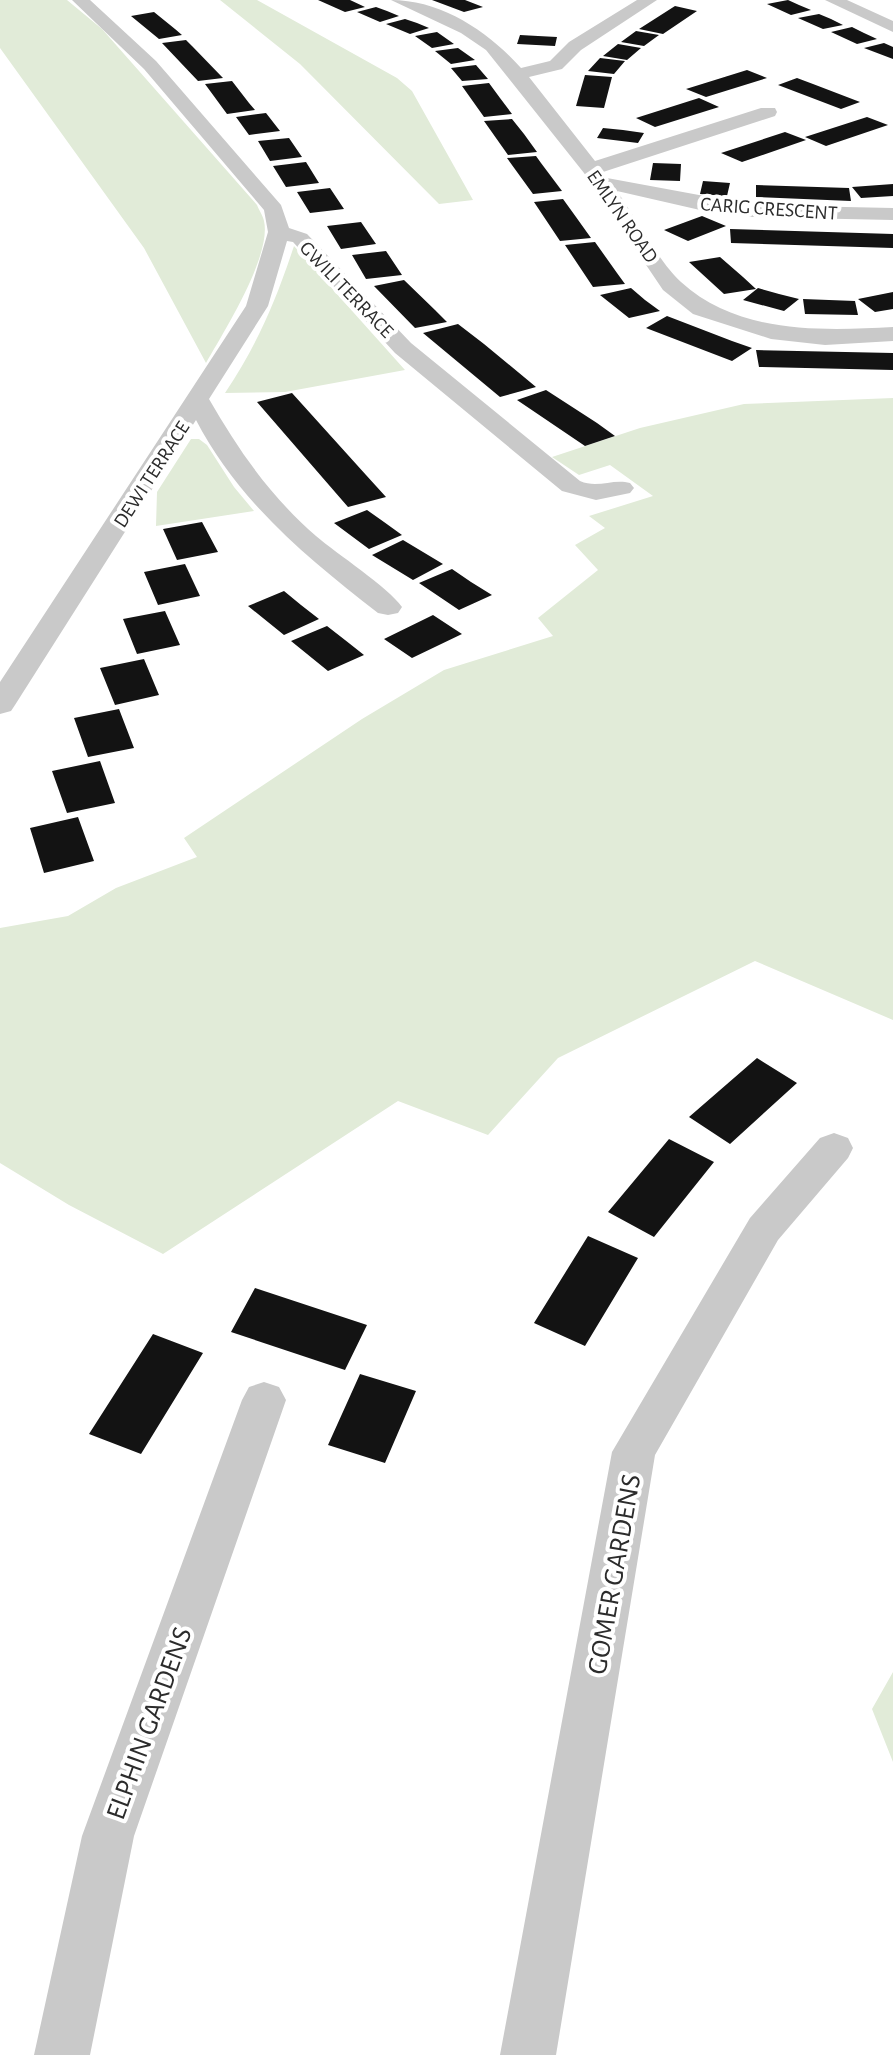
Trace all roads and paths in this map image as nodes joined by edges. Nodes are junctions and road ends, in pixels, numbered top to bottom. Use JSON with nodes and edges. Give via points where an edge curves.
{"nodes":[{"id":1,"x":80,"y":0,"type":"edge"},
{"id":2,"x":399,"y":0,"type":"edge"},
{"id":3,"x":649,"y":0,"type":"edge"},
{"id":4,"x":833,"y":0,"type":"edge"},
{"id":5,"x":893,"y":27,"type":"edge"},
{"id":6,"x":517,"y":74,"type":"junction"},
{"id":7,"x":768,"y":112,"type":"dead end"},
{"id":8,"x":596,"y":176,"type":"junction"},
{"id":9,"x":893,"y":214,"type":"edge"},
{"id":10,"x":279,"y":232,"type":"junction"},
{"id":11,"x":893,"y":334,"type":"edge"},
{"id":12,"x":198,"y":401,"type":"junction"},
{"id":13,"x":621,"y":488,"type":"dead end"},
{"id":14,"x":388,"y":607,"type":"dead end"},
{"id":15,"x":0,"y":705,"type":"edge"},
{"id":16,"x":834,"y":1148,"type":"dead end"},
{"id":17,"x":264,"y":1400,"type":"dead end"},
{"id":18,"x":62,"y":2055,"type":"edge"},
{"id":19,"x":528,"y":2055,"type":"edge"}],
"edges":[{"from":1,"to":10,"type":"street","name":"GWILI TERRACE","via":[[150,65],[274,209]]},
{"from":2,"to":6,"type":"street","name":"EMLYN ROAD","via":[[467,29],[492,46]]},
{"from":3,"to":6,"type":"street","via":[[575,46],[556,65]]},
{"from":4,"to":5,"type":"street"},
{"from":6,"to":8,"type":"street","name":"EMLYN ROAD"},
{"from":7,"to":8,"type":"street"},
{"from":8,"to":9,"type":"street","name":"CARIG CRESCENT","via":[[681,201],[734,209]]},
{"from":8,"to":11,"type":"street","name":"EMLYN ROAD","via":[[671,285],[701,309],[771,332],[825,338]]},
{"from":10,"to":12,"type":"street","name":"DEWI TERRACE","via":[[257,306]]},
{"from":10,"to":13,"type":"street","name":"GWILI TERRACE","via":[[300,238],[403,348],[571,486],[586,494]]},
{"from":12,"to":14,"type":"street","via":[[246,482],[303,542]]},
{"from":12,"to":15,"type":"street","name":"DEWI TERRACE"},
{"from":16,"to":19,"type":"street","name":"GOMER GARDENS","via":[[764,1229],[634,1452]]},
{"from":17,"to":18,"type":"street","name":"ELPHIN GARDENS","via":[[108,1836]]}]}
